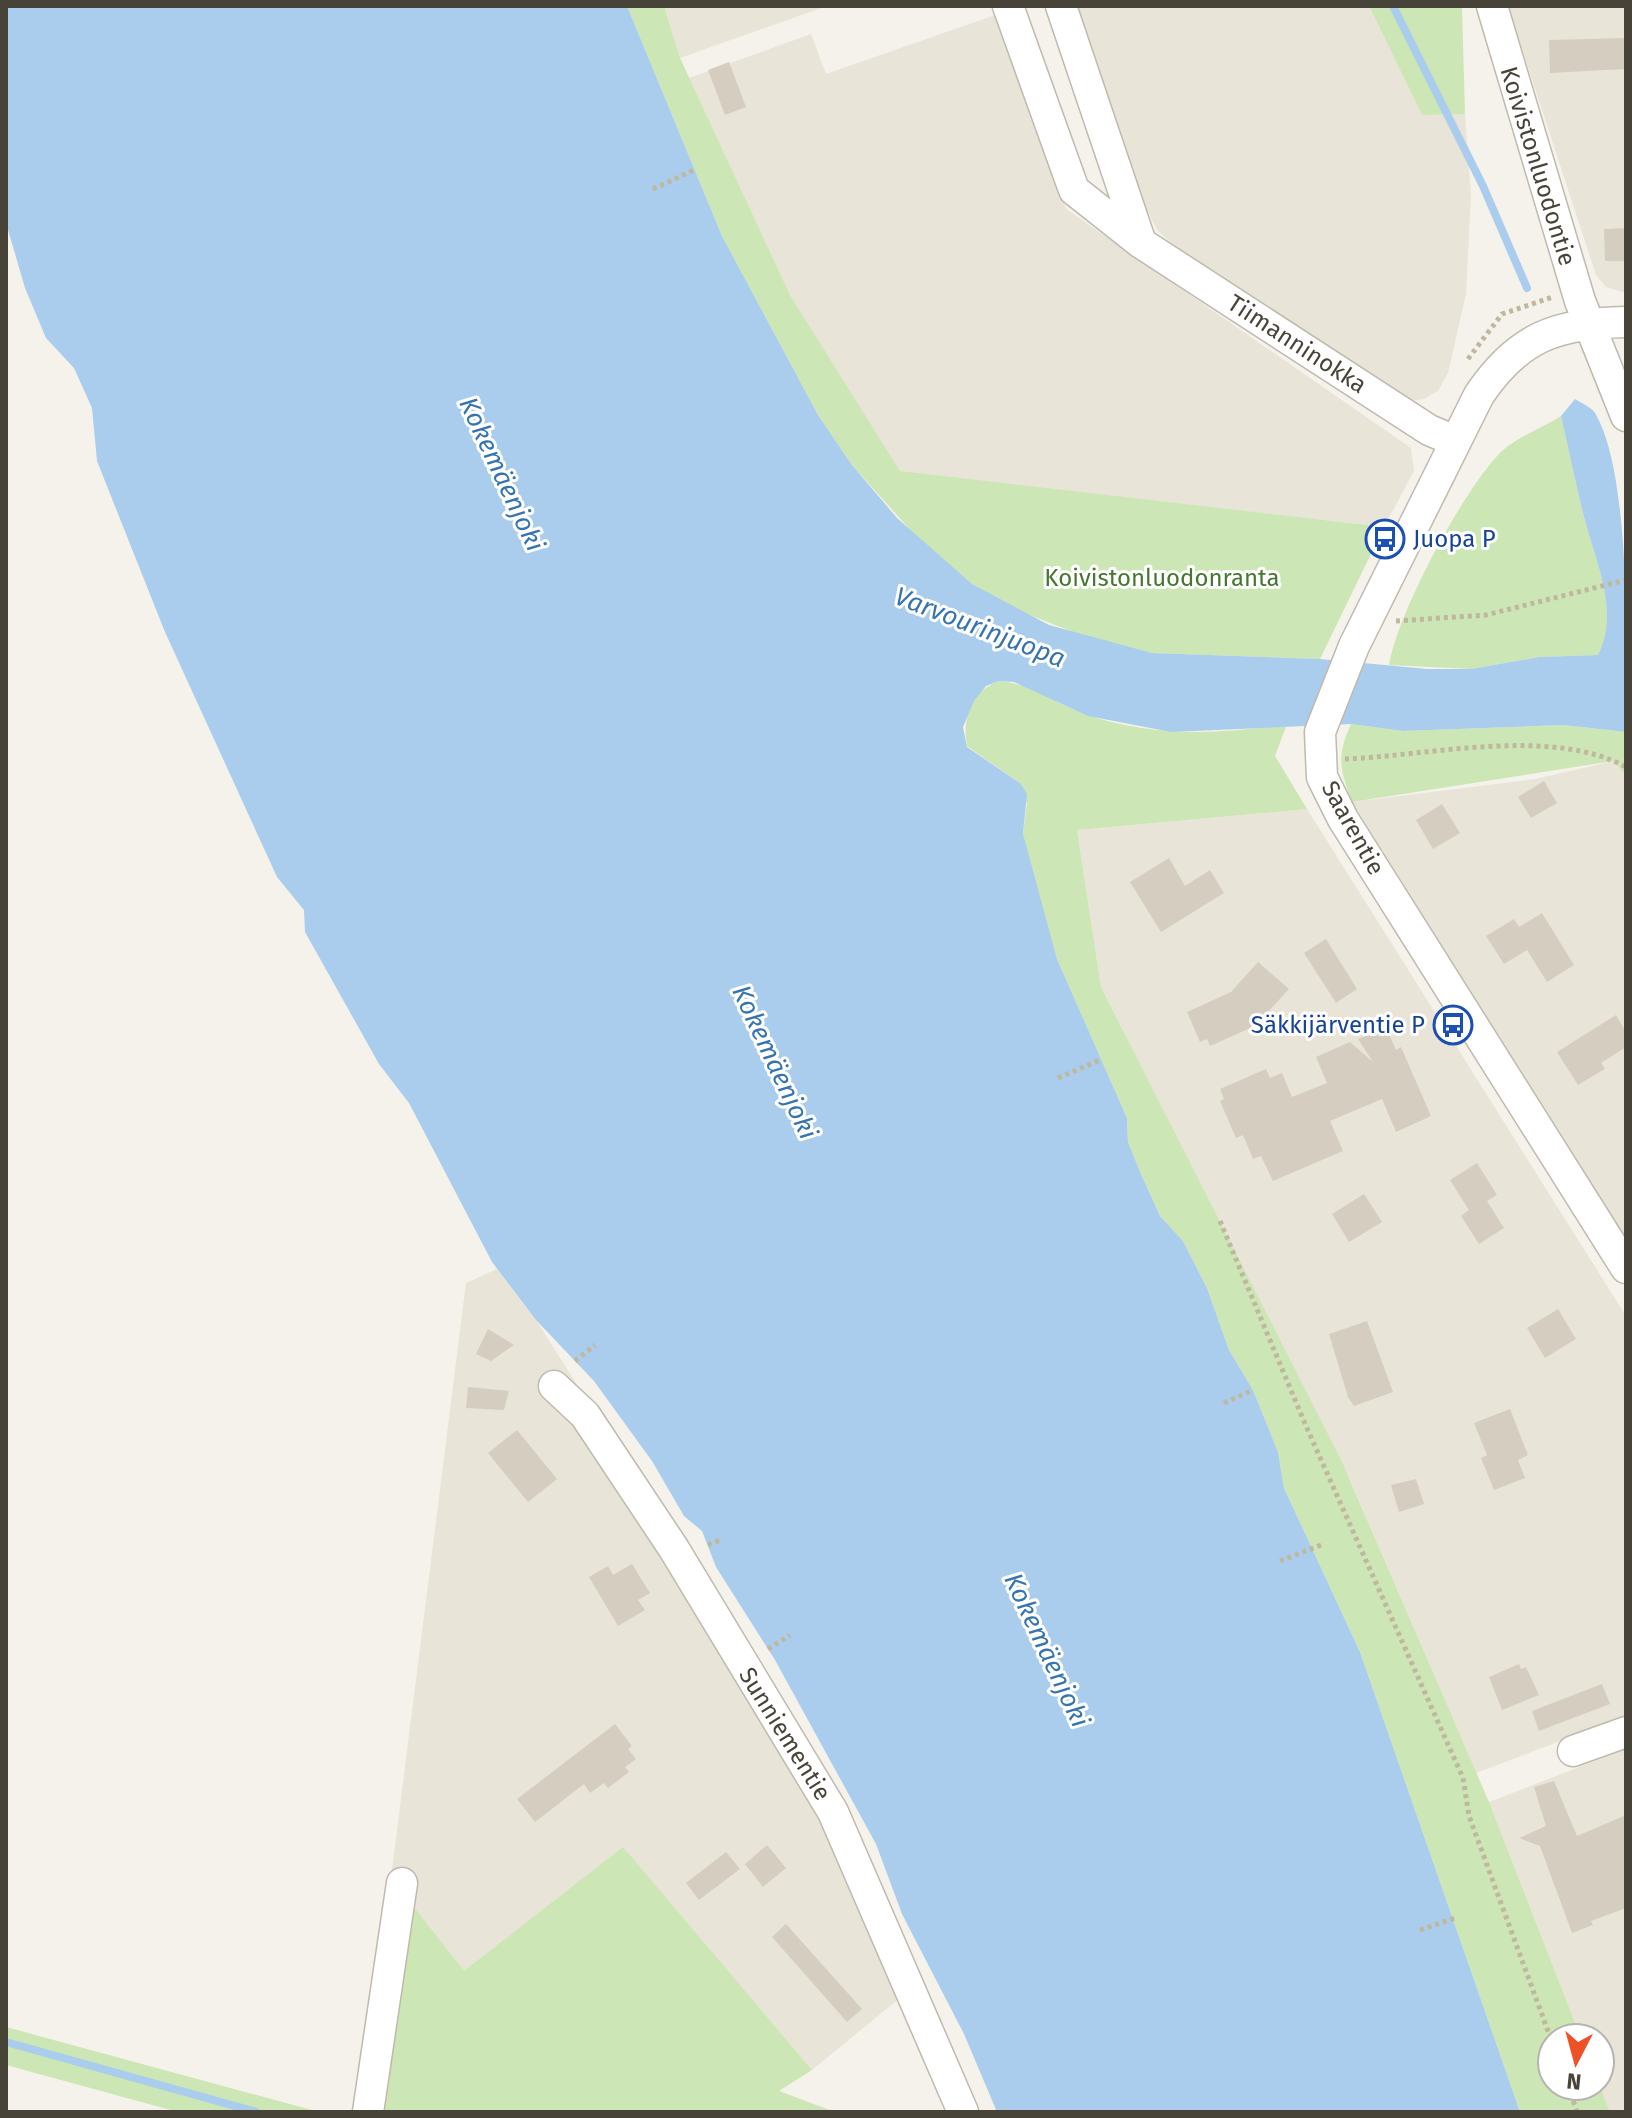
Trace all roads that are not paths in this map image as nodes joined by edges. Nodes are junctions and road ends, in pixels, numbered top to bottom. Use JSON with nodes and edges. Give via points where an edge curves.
{"nodes":[{"id":1,"x":1008,"y":6,"type":"edge"},
{"id":2,"x":1061,"y":6,"type":"edge"},
{"id":3,"x":1492,"y":6,"type":"edge"},
{"id":4,"x":1141,"y":243,"type":"junction"},
{"id":5,"x":1626,"y":322,"type":"edge"},
{"id":6,"x":1589,"y":324,"type":"junction"},
{"id":7,"x":1626,"y":416,"type":"edge"},
{"id":8,"x":1455,"y":441,"type":"junction"},
{"id":9,"x":1626,"y":1268,"type":"edge"},
{"id":10,"x":554,"y":1386,"type":"dead end"},
{"id":11,"x":1626,"y":1732,"type":"edge"},
{"id":12,"x":1573,"y":1751,"type":"dead end"},
{"id":13,"x":402,"y":1883,"type":"dead end"},
{"id":14,"x":368,"y":2112,"type":"edge"},
{"id":15,"x":963,"y":2112,"type":"edge"}],
"edges":[{"from":1,"to":4,"type":"street","name":"Tiimanninokka","via":[[1074,190]]},
{"from":2,"to":4,"type":"street"},
{"from":3,"to":6,"type":"street","name":"Koivistonluodontie"},
{"from":4,"to":8,"type":"street","name":"Tiimanninokka","via":[[1429,430]]},
{"from":5,"to":6,"type":"street"},
{"from":6,"to":7,"type":"street","name":"Koivistonluodontie"},
{"from":6,"to":8,"type":"street","via":[[1553,331],[1522,345],[1487,382]]},
{"from":8,"to":9,"type":"street","name":"Saarentie","via":[[1354,646],[1320,746],[1322,777],[1343,819]]},
{"from":10,"to":15,"type":"street","name":"Sunniementie","via":[[594,1427],[674,1549],[833,1812]]},
{"from":11,"to":12,"type":"street"},
{"from":13,"to":14,"type":"street"}]}
